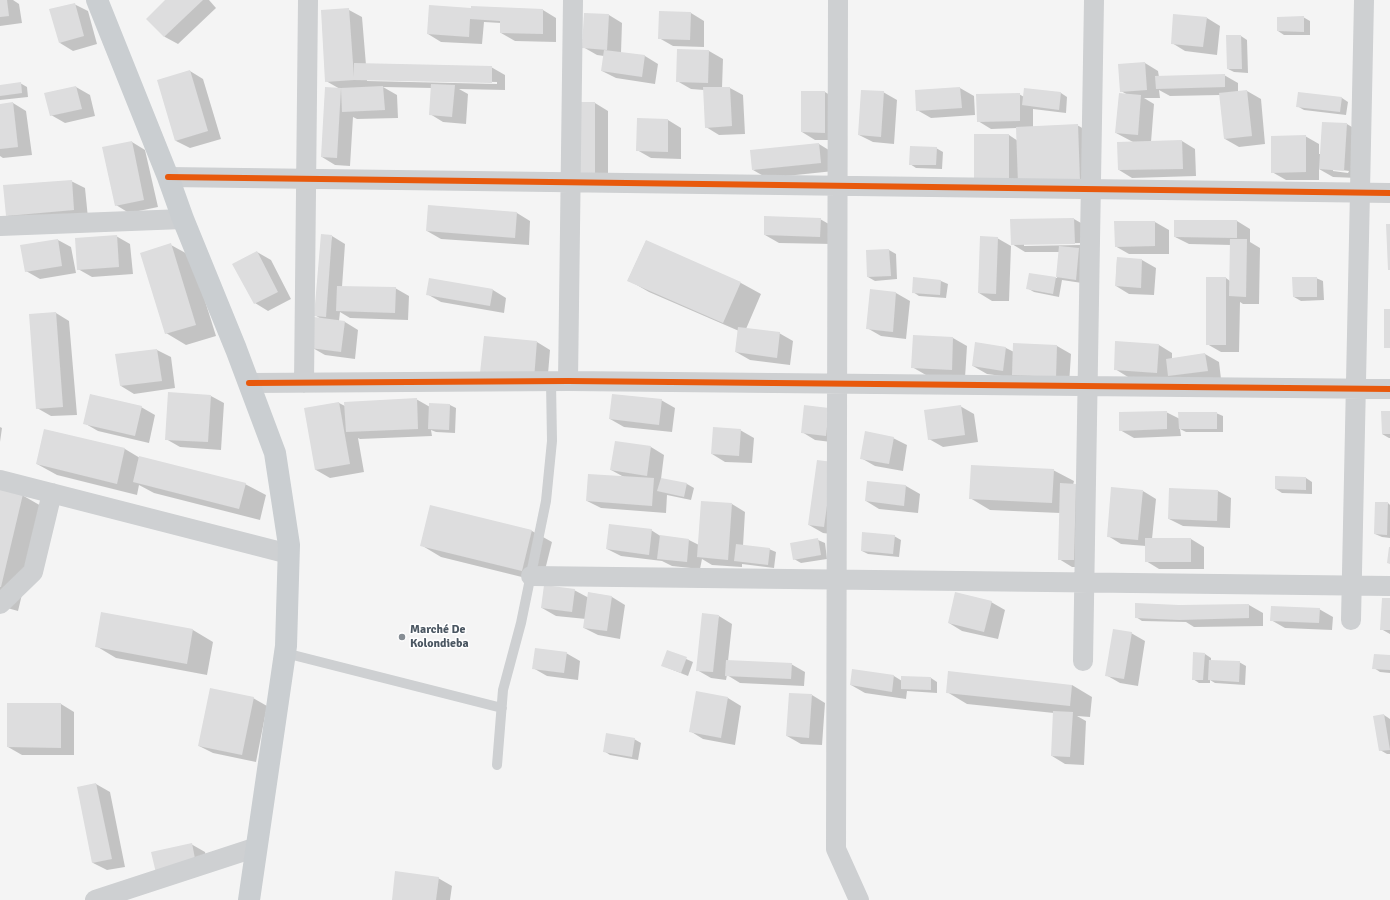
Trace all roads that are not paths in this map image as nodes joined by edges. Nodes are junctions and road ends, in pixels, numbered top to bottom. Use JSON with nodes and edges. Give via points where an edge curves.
{"nodes":[{"id":1,"x":97,"y":0,"type":"edge"},
{"id":2,"x":308,"y":0,"type":"edge"},
{"id":3,"x":573,"y":0,"type":"edge"},
{"id":4,"x":838,"y":0,"type":"edge"},
{"id":5,"x":1094,"y":0,"type":"edge"},
{"id":6,"x":1364,"y":0,"type":"edge"},
{"id":7,"x":168,"y":177,"type":"junction"},
{"id":8,"x":306,"y":179,"type":"junction"},
{"id":9,"x":571,"y":182,"type":"junction"},
{"id":10,"x":837,"y":186,"type":"junction"},
{"id":11,"x":1091,"y":189,"type":"junction"},
{"id":12,"x":1360,"y":192,"type":"junction"},
{"id":13,"x":1390,"y":193,"type":"edge"},
{"id":14,"x":183,"y":219,"type":"junction"},
{"id":15,"x":0,"y":226,"type":"edge"},
{"id":16,"x":560,"y":381,"type":"junction"},
{"id":17,"x":249,"y":383,"type":"junction"},
{"id":18,"x":304,"y":383,"type":"junction"},
{"id":19,"x":837,"y":383,"type":"junction"},
{"id":20,"x":1088,"y":386,"type":"junction"},
{"id":21,"x":1356,"y":388,"type":"junction"},
{"id":22,"x":1390,"y":389,"type":"edge"},
{"id":23,"x":0,"y":480,"type":"edge"},
{"id":24,"x":52,"y":493,"type":"junction"},
{"id":25,"x":289,"y":554,"type":"junction"},
{"id":26,"x":531,"y":576,"type":"junction"},
{"id":27,"x":836,"y":579,"type":"junction"},
{"id":28,"x":1084,"y":582,"type":"junction"},
{"id":29,"x":1352,"y":585,"type":"junction"},
{"id":30,"x":1390,"y":586,"type":"edge"},
{"id":31,"x":0,"y":604,"type":"edge"},
{"id":32,"x":1351,"y":620,"type":"dead end"},
{"id":33,"x":285,"y":653,"type":"junction"},
{"id":34,"x":1083,"y":661,"type":"dead end"},
{"id":35,"x":502,"y":708,"type":"junction"},
{"id":36,"x":497,"y":765,"type":"dead end"},
{"id":37,"x":257,"y":847,"type":"junction"},
{"id":38,"x":96,"y":900,"type":"edge"},
{"id":39,"x":249,"y":900,"type":"edge"},
{"id":40,"x":858,"y":900,"type":"edge"}],
"edges":[{"from":1,"to":7,"type":"main road"},
{"from":2,"to":8,"type":"street"},
{"from":3,"to":9,"type":"street"},
{"from":4,"to":10,"type":"street"},
{"from":5,"to":11,"type":"street"},
{"from":6,"to":12,"type":"street"},
{"from":7,"to":8,"type":"street"},
{"from":7,"to":14,"type":"main road"},
{"from":8,"to":9,"type":"street"},
{"from":8,"to":18,"type":"street"},
{"from":9,"to":10,"type":"street"},
{"from":9,"to":16,"type":"street"},
{"from":10,"to":11,"type":"street"},
{"from":10,"to":19,"type":"street"},
{"from":11,"to":12,"type":"street"},
{"from":11,"to":20,"type":"street"},
{"from":12,"to":13,"type":"street"},
{"from":12,"to":21,"type":"street"},
{"from":14,"to":15,"type":"street"},
{"from":14,"to":17,"type":"main road"},
{"from":16,"to":18,"type":"street"},
{"from":16,"to":19,"type":"street"},
{"from":16,"to":26,"type":"lane","via":[[546,501]]},
{"from":17,"to":18,"type":"street"},
{"from":17,"to":25,"type":"main road","via":[[275,453]]},
{"from":19,"to":20,"type":"street"},
{"from":19,"to":27,"type":"street"},
{"from":20,"to":21,"type":"street"},
{"from":20,"to":28,"type":"street"},
{"from":21,"to":22,"type":"street"},
{"from":21,"to":29,"type":"street"},
{"from":23,"to":24,"type":"street"},
{"from":24,"to":25,"type":"street"},
{"from":24,"to":31,"type":"street","via":[[33,572]]},
{"from":25,"to":33,"type":"main road"},
{"from":26,"to":27,"type":"street"},
{"from":26,"to":35,"type":"lane","via":[[503,690]]},
{"from":27,"to":28,"type":"street"},
{"from":27,"to":40,"type":"street","via":[[836,849]]},
{"from":28,"to":29,"type":"street"},
{"from":28,"to":34,"type":"street"},
{"from":29,"to":30,"type":"street"},
{"from":29,"to":32,"type":"street"},
{"from":33,"to":35,"type":"lane"},
{"from":33,"to":37,"type":"main road"},
{"from":35,"to":36,"type":"lane"},
{"from":37,"to":38,"type":"street"},
{"from":37,"to":39,"type":"main road"}]}
